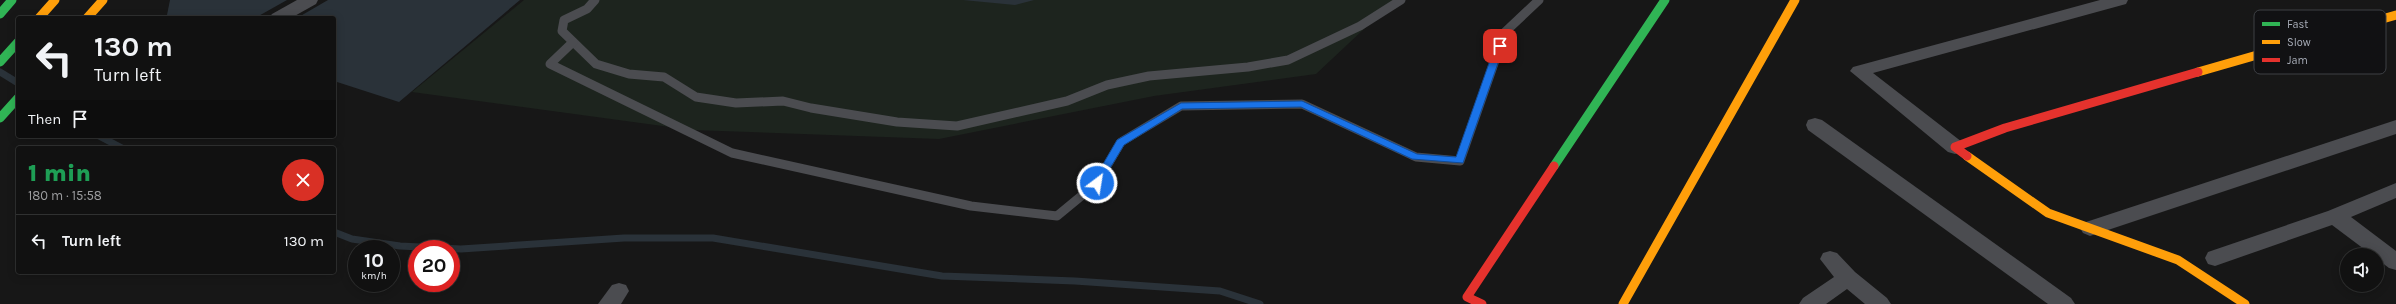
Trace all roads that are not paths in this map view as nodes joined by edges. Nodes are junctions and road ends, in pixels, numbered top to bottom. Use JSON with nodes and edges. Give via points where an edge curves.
{"nodes":[{"id":1,"x":12,"y":0,"type":"edge"},
{"id":2,"x":55,"y":0,"type":"edge"},
{"id":3,"x":103,"y":0,"type":"edge"},
{"id":4,"x":310,"y":0,"type":"edge"},
{"id":5,"x":595,"y":0,"type":"edge"},
{"id":6,"x":1401,"y":0,"type":"edge"},
{"id":7,"x":1539,"y":0,"type":"edge"},
{"id":8,"x":1665,"y":0,"type":"edge"},
{"id":9,"x":1795,"y":0,"type":"edge"},
{"id":10,"x":2120,"y":0,"type":"edge"},
{"id":11,"x":0,"y":14,"type":"edge"},
{"id":12,"x":2396,"y":15,"type":"edge"},
{"id":13,"x":41,"y":16,"type":"edge"},
{"id":14,"x":89,"y":16,"type":"edge"},
{"id":15,"x":282,"y":16,"type":"edge"},
{"id":16,"x":2386,"y":18,"type":"edge"},
{"id":17,"x":573,"y":42,"type":"junction"},
{"id":18,"x":16,"y":44,"type":"edge"},
{"id":19,"x":2254,"y":56,"type":"edge"},
{"id":20,"x":0,"y":62,"type":"edge"},
{"id":21,"x":16,"y":100,"type":"edge"},
{"id":22,"x":0,"y":118,"type":"edge"},
{"id":23,"x":1815,"y":125,"type":"dead end"},
{"id":24,"x":2396,"y":127,"type":"edge"},
{"id":25,"x":1955,"y":147,"type":"junction"},
{"id":26,"x":2396,"y":190,"type":"edge"},
{"id":27,"x":2335,"y":216,"type":"junction"},
{"id":28,"x":2090,"y":228,"type":"junction"},
{"id":29,"x":2215,"y":258,"type":"dead end"},
{"id":30,"x":1830,"y":259,"type":"dead end"},
{"id":31,"x":2396,"y":262,"type":"edge"},
{"id":32,"x":1848,"y":278,"type":"junction"},
{"id":33,"x":1482,"y":304,"type":"edge"},
{"id":34,"x":1623,"y":304,"type":"edge"},
{"id":35,"x":1810,"y":304,"type":"edge"},
{"id":36,"x":1880,"y":304,"type":"edge"},
{"id":37,"x":2064,"y":304,"type":"edge"},
{"id":38,"x":2245,"y":304,"type":"edge"}],
"edges":[{"from":1,"to":11,"type":"main road"},
{"from":2,"to":13,"type":"main road"},
{"from":3,"to":14,"type":"main road"},
{"from":4,"to":15,"type":"street"},
{"from":5,"to":17,"type":"lane","via":[[587,9],[564,20],[562,31]]},
{"from":6,"to":17,"type":"lane","via":[[1360,26],[1288,60],[1248,67],[1149,76],[1107,85],[1066,101],[957,126],[897,122],[811,108],[783,100],[736,103],[696,97],[664,77],[629,74],[596,64]]},
{"from":7,"to":17,"type":"lane","via":[[1505,32],[1460,161],[1416,157],[1302,104],[1181,106],[1120,142],[1097,183],[1057,216],[971,206],[732,153],[550,64]]},
{"from":8,"to":33,"type":"main road","via":[[1467,297]]},
{"from":9,"to":34,"type":"main road"},
{"from":10,"to":25,"type":"street","via":[[1859,71]]},
{"from":12,"to":16,"type":"main road"},
{"from":18,"to":20,"type":"main road"},
{"from":19,"to":25,"type":"main road","via":[[2005,128]]},
{"from":21,"to":22,"type":"main road"},
{"from":23,"to":37,"type":"street"},
{"from":24,"to":28,"type":"street"},
{"from":25,"to":28,"type":"main road","via":[[2048,213]]},
{"from":26,"to":27,"type":"street"},
{"from":27,"to":29,"type":"street"},
{"from":27,"to":31,"type":"street"},
{"from":28,"to":38,"type":"main road","via":[[2178,260]]},
{"from":30,"to":32,"type":"street"},
{"from":32,"to":35,"type":"street"},
{"from":32,"to":36,"type":"street"}]}
